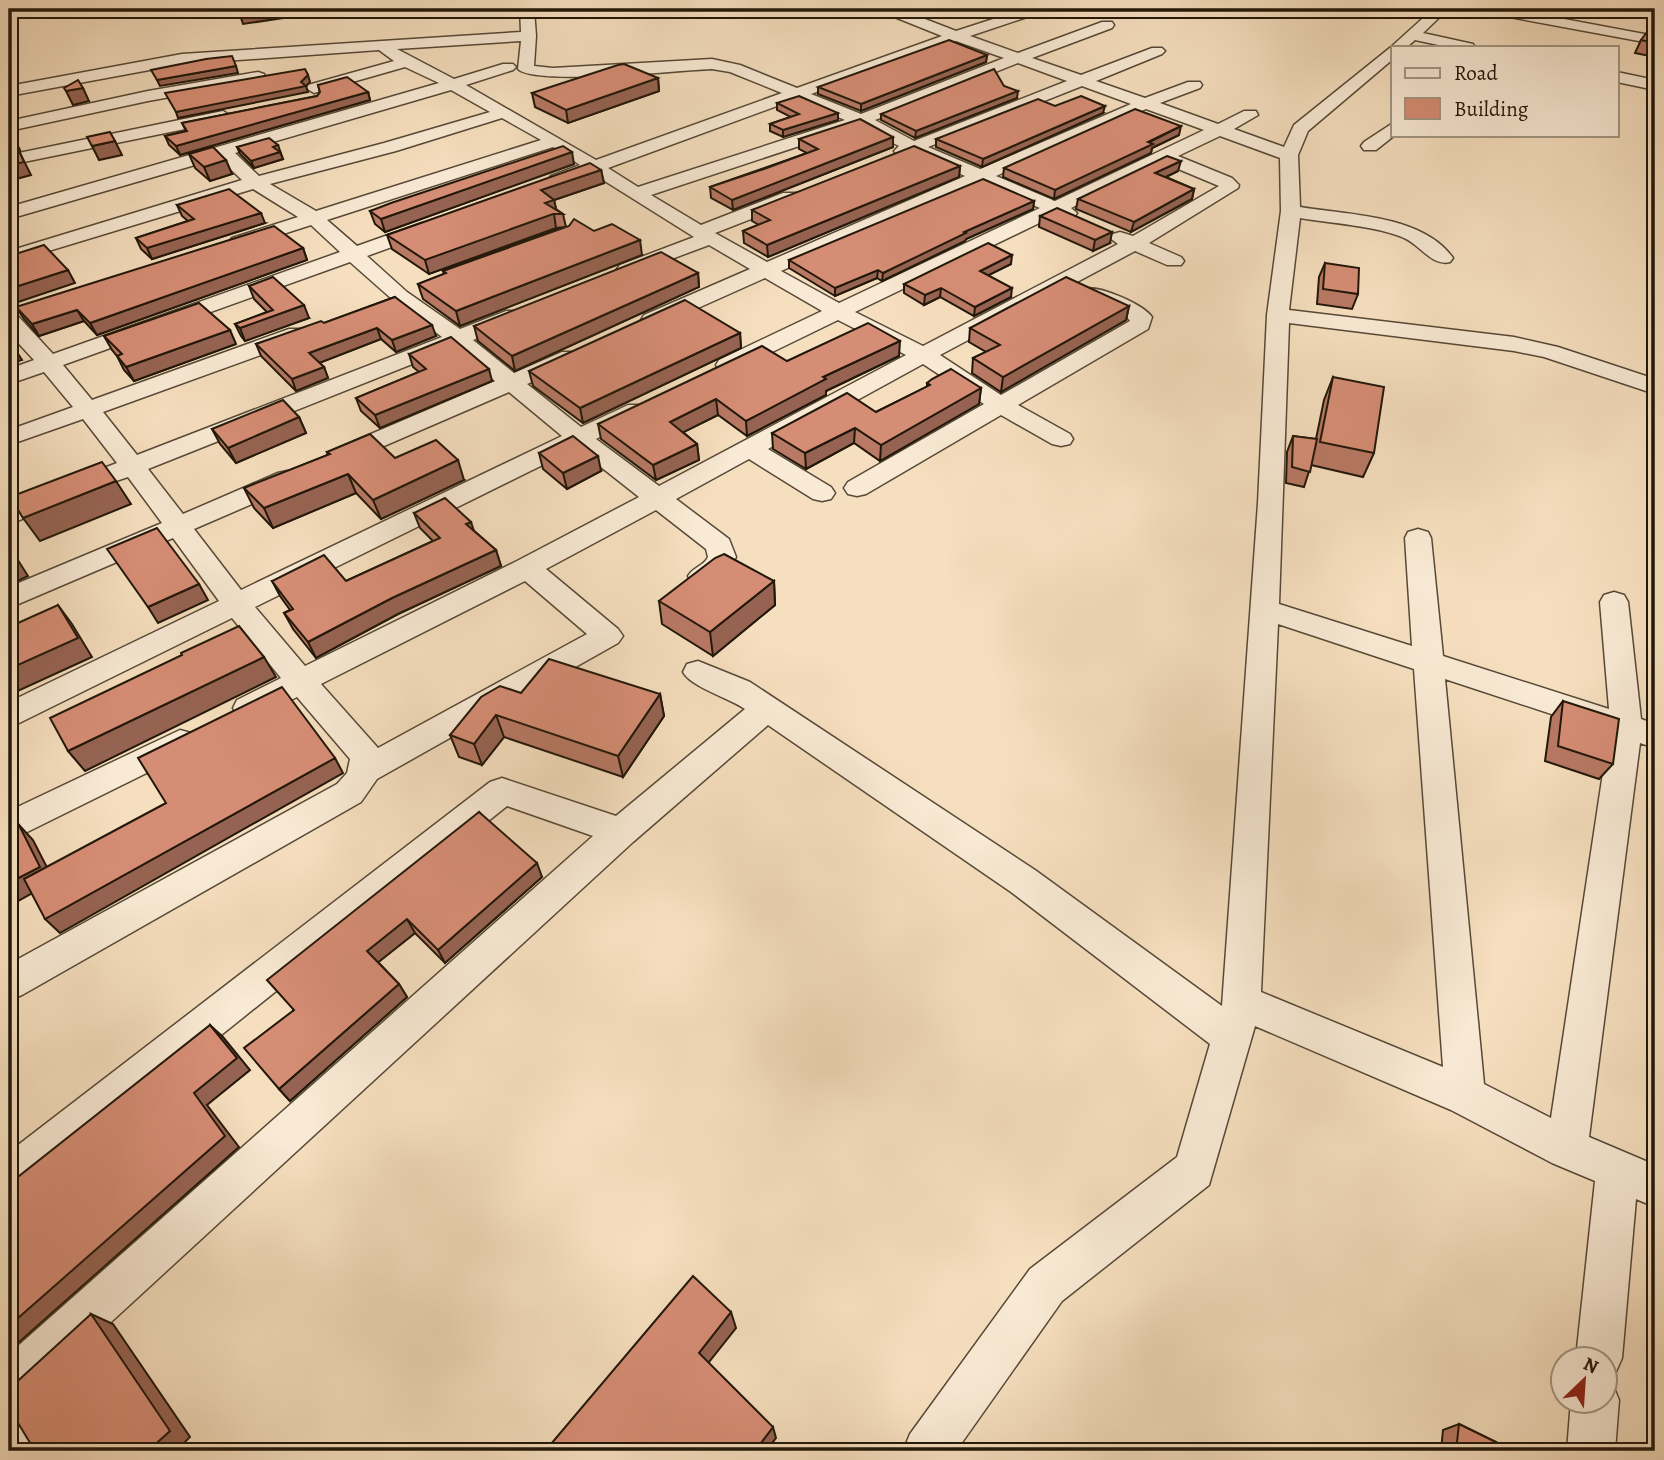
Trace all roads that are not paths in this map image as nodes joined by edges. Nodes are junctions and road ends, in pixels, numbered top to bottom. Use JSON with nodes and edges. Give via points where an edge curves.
{"nodes":[{"id":1,"x":527,"y":9,"type":"edge"},
{"id":2,"x":887,"y":9,"type":"edge"},
{"id":3,"x":929,"y":9,"type":"edge"},
{"id":4,"x":1037,"y":9,"type":"edge"},
{"id":5,"x":1055,"y":9,"type":"edge"},
{"id":6,"x":1172,"y":9,"type":"edge"},
{"id":7,"x":1441,"y":9,"type":"edge"},
{"id":8,"x":1488,"y":9,"type":"edge"},
{"id":9,"x":906,"y":16,"type":"junction"},
{"id":10,"x":1107,"y":25,"type":"dead end"},
{"id":11,"x":529,"y":36,"type":"junction"},
{"id":12,"x":956,"y":36,"type":"junction"},
{"id":13,"x":1655,"y":40,"type":"edge"},
{"id":14,"x":1402,"y":43,"type":"edge"},
{"id":15,"x":382,"y":46,"type":"junction"},
{"id":16,"x":1452,"y":46,"type":"edge"},
{"id":17,"x":310,"y":49,"type":"junction"},
{"id":18,"x":1157,"y":51,"type":"dead end"},
{"id":19,"x":1391,"y":52,"type":"edge"},
{"id":20,"x":1018,"y":58,"type":"junction"},
{"id":21,"x":406,"y":62,"type":"junction"},
{"id":22,"x":316,"y":67,"type":"dead end"},
{"id":23,"x":508,"y":67,"type":"dead end"},
{"id":24,"x":131,"y":68,"type":"junction"},
{"id":25,"x":279,"y":74,"type":"edge"},
{"id":26,"x":1618,"y":77,"type":"edge"},
{"id":27,"x":1082,"y":80,"type":"junction"},
{"id":28,"x":453,"y":84,"type":"junction"},
{"id":29,"x":1194,"y":85,"type":"dead end"},
{"id":30,"x":1655,"y":85,"type":"edge"},
{"id":31,"x":9,"y":91,"type":"edge"},
{"id":32,"x":796,"y":94,"type":"junction"},
{"id":33,"x":148,"y":96,"type":"junction"},
{"id":34,"x":309,"y":96,"type":"edge"},
{"id":35,"x":1144,"y":104,"type":"junction"},
{"id":36,"x":503,"y":113,"type":"junction"},
{"id":37,"x":234,"y":114,"type":"edge"},
{"id":38,"x":1250,"y":115,"type":"dead end"},
{"id":39,"x":861,"y":120,"type":"junction"},
{"id":40,"x":9,"y":126,"type":"edge"},
{"id":41,"x":169,"y":126,"type":"junction"},
{"id":42,"x":1391,"y":130,"type":"edge"},
{"id":43,"x":1217,"y":131,"type":"junction"},
{"id":44,"x":555,"y":141,"type":"junction"},
{"id":45,"x":1370,"y":146,"type":"dead end"},
{"id":46,"x":913,"y":147,"type":"junction"},
{"id":47,"x":221,"y":150,"type":"junction"},
{"id":48,"x":1289,"y":155,"type":"junction"},
{"id":49,"x":1163,"y":156,"type":"junction"},
{"id":50,"x":888,"y":157,"type":"edge"},
{"id":51,"x":9,"y":160,"type":"edge"},
{"id":52,"x":594,"y":167,"type":"junction"},
{"id":53,"x":984,"y":176,"type":"junction"},
{"id":54,"x":55,"y":180,"type":"dead end"},
{"id":55,"x":254,"y":182,"type":"junction"},
{"id":56,"x":544,"y":185,"type":"edge"},
{"id":57,"x":813,"y":188,"type":"edge"},
{"id":58,"x":72,"y":194,"type":"junction"},
{"id":59,"x":636,"y":194,"type":"junction"},
{"id":60,"x":1054,"y":207,"type":"junction"},
{"id":61,"x":1291,"y":211,"type":"junction"},
{"id":62,"x":9,"y":213,"type":"edge"},
{"id":63,"x":315,"y":219,"type":"junction"},
{"id":64,"x":443,"y":222,"type":"edge"},
{"id":65,"x":705,"y":235,"type":"junction"},
{"id":66,"x":1134,"y":244,"type":"junction"},
{"id":67,"x":222,"y":247,"type":"edge"},
{"id":68,"x":356,"y":254,"type":"junction"},
{"id":69,"x":9,"y":257,"type":"edge"},
{"id":70,"x":1443,"y":258,"type":"dead end"},
{"id":71,"x":1174,"y":261,"type":"dead end"},
{"id":72,"x":765,"y":268,"type":"junction"},
{"id":73,"x":606,"y":277,"type":"edge"},
{"id":74,"x":1062,"y":280,"type":"junction"},
{"id":75,"x":425,"y":287,"type":"edge"},
{"id":76,"x":400,"y":296,"type":"junction"},
{"id":77,"x":374,"y":306,"type":"edge"},
{"id":78,"x":532,"y":308,"type":"edge"},
{"id":79,"x":838,"y":312,"type":"junction"},
{"id":80,"x":13,"y":314,"type":"edge"},
{"id":81,"x":1278,"y":316,"type":"junction"},
{"id":82,"x":322,"y":325,"type":"edge"},
{"id":83,"x":626,"y":332,"type":"edge"},
{"id":84,"x":459,"y":339,"type":"junction"},
{"id":85,"x":589,"y":349,"type":"edge"},
{"id":86,"x":924,"y":355,"type":"junction"},
{"id":87,"x":50,"y":362,"type":"junction"},
{"id":88,"x":9,"y":377,"type":"edge"},
{"id":89,"x":702,"y":378,"type":"edge"},
{"id":90,"x":513,"y":383,"type":"junction"},
{"id":91,"x":1655,"y":387,"type":"edge"},
{"id":92,"x":653,"y":402,"type":"edge"},
{"id":93,"x":999,"y":404,"type":"junction"},
{"id":94,"x":90,"y":410,"type":"junction"},
{"id":95,"x":9,"y":438,"type":"edge"},
{"id":96,"x":579,"y":438,"type":"junction"},
{"id":97,"x":1061,"y":439,"type":"dead end"},
{"id":98,"x":749,"y":448,"type":"junction"},
{"id":99,"x":132,"y":467,"type":"junction"},
{"id":100,"x":857,"y":488,"type":"dead end"},
{"id":101,"x":822,"y":493,"type":"dead end"},
{"id":102,"x":656,"y":498,"type":"junction"},
{"id":103,"x":9,"y":516,"type":"edge"},
{"id":104,"x":179,"y":524,"type":"junction"},
{"id":105,"x":1418,"y":538,"type":"dead end"},
{"id":106,"x":527,"y":568,"type":"junction"},
{"id":107,"x":702,"y":576,"type":"edge"},
{"id":108,"x":9,"y":598,"type":"edge"},
{"id":109,"x":1614,"y":602,"type":"dead end"},
{"id":110,"x":236,"y":603,"type":"junction"},
{"id":111,"x":1264,"y":609,"type":"junction"},
{"id":112,"x":1427,"y":664,"type":"junction"},
{"id":113,"x":698,"y":672,"type":"dead end"},
{"id":114,"x":302,"y":682,"type":"junction"},
{"id":115,"x":766,"y":709,"type":"junction"},
{"id":116,"x":9,"y":716,"type":"edge"},
{"id":117,"x":1641,"y":731,"type":"edge"},
{"id":118,"x":366,"y":770,"type":"junction"},
{"id":119,"x":9,"y":827,"type":"edge"},
{"id":120,"x":621,"y":832,"type":"junction"},
{"id":121,"x":9,"y":983,"type":"edge"},
{"id":122,"x":1237,"y":1019,"type":"junction"},
{"id":123,"x":1465,"y":1096,"type":"junction"},
{"id":124,"x":1567,"y":1147,"type":"junction"},
{"id":125,"x":9,"y":1178,"type":"edge"},
{"id":126,"x":1636,"y":1178,"type":"edge"},
{"id":127,"x":1602,"y":1344,"type":"edge"},
{"id":128,"x":9,"y":1385,"type":"edge"},
{"id":129,"x":1594,"y":1414,"type":"edge"},
{"id":130,"x":9,"y":1420,"type":"edge"},
{"id":131,"x":27,"y":1451,"type":"edge"},
{"id":132,"x":927,"y":1451,"type":"edge"},
{"id":133,"x":1591,"y":1451,"type":"edge"}],
"edges":[{"from":1,"to":11,"type":"street"},
{"from":2,"to":9,"type":"street"},
{"from":3,"to":9,"type":"street"},
{"from":4,"to":12,"type":"street"},
{"from":5,"to":6,"type":"street"},
{"from":7,"to":14,"type":"street"},
{"from":8,"to":13,"type":"street","via":[[1590,23]]},
{"from":9,"to":12,"type":"street"},
{"from":10,"to":20,"type":"street"},
{"from":11,"to":15,"type":"street"},
{"from":11,"to":32,"type":"street","via":[[526,69],[537,72],[712,64],[734,68]]},
{"from":12,"to":20,"type":"street"},
{"from":12,"to":32,"type":"street"},
{"from":14,"to":16,"type":"street"},
{"from":15,"to":17,"type":"street"},
{"from":15,"to":21,"type":"street"},
{"from":17,"to":22,"type":"street"},
{"from":17,"to":24,"type":"street","via":[[182,59]]},
{"from":18,"to":27,"type":"street"},
{"from":19,"to":48,"type":"street","via":[[1300,129]]},
{"from":20,"to":27,"type":"street"},
{"from":20,"to":39,"type":"street"},
{"from":21,"to":28,"type":"street"},
{"from":21,"to":34,"type":"street"},
{"from":23,"to":28,"type":"street"},
{"from":24,"to":31,"type":"street"},
{"from":24,"to":33,"type":"street"},
{"from":25,"to":33,"type":"street"},
{"from":26,"to":30,"type":"street"},
{"from":27,"to":35,"type":"street"},
{"from":27,"to":46,"type":"street"},
{"from":28,"to":36,"type":"street"},
{"from":28,"to":47,"type":"street"},
{"from":29,"to":35,"type":"street"},
{"from":32,"to":39,"type":"street"},
{"from":32,"to":52,"type":"street"},
{"from":33,"to":40,"type":"street"},
{"from":33,"to":41,"type":"street"},
{"from":35,"to":43,"type":"street"},
{"from":35,"to":53,"type":"street"},
{"from":36,"to":44,"type":"street"},
{"from":36,"to":55,"type":"street"},
{"from":37,"to":41,"type":"street"},
{"from":38,"to":43,"type":"street"},
{"from":39,"to":46,"type":"street"},
{"from":39,"to":59,"type":"street"},
{"from":41,"to":51,"type":"street"},
{"from":42,"to":45,"type":"street"},
{"from":43,"to":48,"type":"street"},
{"from":43,"to":49,"type":"street"},
{"from":44,"to":52,"type":"street"},
{"from":44,"to":63,"type":"street"},
{"from":46,"to":50,"type":"street"},
{"from":46,"to":53,"type":"street"},
{"from":47,"to":55,"type":"street"},
{"from":47,"to":58,"type":"street"},
{"from":48,"to":61,"type":"street"},
{"from":49,"to":60,"type":"street"},
{"from":49,"to":66,"type":"street","via":[[1230,185]]},
{"from":52,"to":56,"type":"street"},
{"from":52,"to":59,"type":"street"},
{"from":53,"to":60,"type":"street"},
{"from":53,"to":72,"type":"street"},
{"from":54,"to":58,"type":"street"},
{"from":55,"to":63,"type":"street"},
{"from":55,"to":69,"type":"street"},
{"from":57,"to":65,"type":"street"},
{"from":58,"to":62,"type":"street"},
{"from":59,"to":65,"type":"street"},
{"from":60,"to":66,"type":"street"},
{"from":60,"to":79,"type":"street"},
{"from":61,"to":70,"type":"street","via":[[1416,234]]},
{"from":61,"to":81,"type":"street"},
{"from":63,"to":67,"type":"street"},
{"from":63,"to":68,"type":"street"},
{"from":64,"to":68,"type":"street"},
{"from":65,"to":72,"type":"street"},
{"from":65,"to":73,"type":"street"},
{"from":66,"to":71,"type":"street"},
{"from":66,"to":74,"type":"street"},
{"from":68,"to":76,"type":"street"},
{"from":68,"to":87,"type":"street"},
{"from":72,"to":79,"type":"street"},
{"from":72,"to":83,"type":"street"},
{"from":74,"to":86,"type":"street"},
{"from":74,"to":93,"type":"street","via":[[1135,312],[1141,317],[1140,324]]},
{"from":75,"to":76,"type":"street"},
{"from":76,"to":77,"type":"street"},
{"from":76,"to":84,"type":"street"},
{"from":78,"to":84,"type":"street"},
{"from":79,"to":86,"type":"street"},
{"from":79,"to":89,"type":"street"},
{"from":80,"to":87,"type":"street"},
{"from":81,"to":91,"type":"street","via":[[1514,344]]},
{"from":81,"to":111,"type":"street"},
{"from":82,"to":94,"type":"street"},
{"from":84,"to":90,"type":"street"},
{"from":84,"to":99,"type":"street"},
{"from":85,"to":90,"type":"street"},
{"from":86,"to":93,"type":"street"},
{"from":86,"to":98,"type":"street"},
{"from":87,"to":88,"type":"street"},
{"from":87,"to":94,"type":"street"},
{"from":90,"to":96,"type":"street"},
{"from":90,"to":104,"type":"street"},
{"from":92,"to":96,"type":"street"},
{"from":93,"to":97,"type":"street"},
{"from":93,"to":100,"type":"street"},
{"from":94,"to":95,"type":"street"},
{"from":94,"to":99,"type":"street"},
{"from":96,"to":102,"type":"street"},
{"from":96,"to":110,"type":"street"},
{"from":98,"to":101,"type":"street"},
{"from":98,"to":102,"type":"street"},
{"from":99,"to":103,"type":"street"},
{"from":99,"to":104,"type":"street"},
{"from":102,"to":106,"type":"street"},
{"from":102,"to":107,"type":"street","via":[[719,545],[722,556],[716,568]]},
{"from":104,"to":108,"type":"street"},
{"from":104,"to":110,"type":"street"},
{"from":105,"to":112,"type":"street"},
{"from":106,"to":114,"type":"street"},
{"from":106,"to":118,"type":"street","via":[[608,636]]},
{"from":109,"to":117,"type":"street"},
{"from":110,"to":114,"type":"street"},
{"from":110,"to":116,"type":"street"},
{"from":111,"to":112,"type":"street"},
{"from":111,"to":122,"type":"street"},
{"from":112,"to":117,"type":"street"},
{"from":112,"to":123,"type":"street"},
{"from":113,"to":115,"type":"street","via":[[739,690]]},
{"from":114,"to":118,"type":"street","via":[[366,756]]},
{"from":114,"to":119,"type":"street"},
{"from":115,"to":120,"type":"street"},
{"from":115,"to":122,"type":"street"},
{"from":117,"to":124,"type":"street"},
{"from":118,"to":121,"type":"street","via":[[349,793]]},
{"from":120,"to":125,"type":"street","via":[[502,791]]},
{"from":120,"to":128,"type":"street"},
{"from":122,"to":123,"type":"street"},
{"from":122,"to":132,"type":"street","via":[[1194,1170],[1046,1285]]},
{"from":123,"to":124,"type":"street"},
{"from":124,"to":126,"type":"street"},
{"from":126,"to":127,"type":"street"},
{"from":129,"to":133,"type":"street"},
{"from":130,"to":131,"type":"street"}]}
